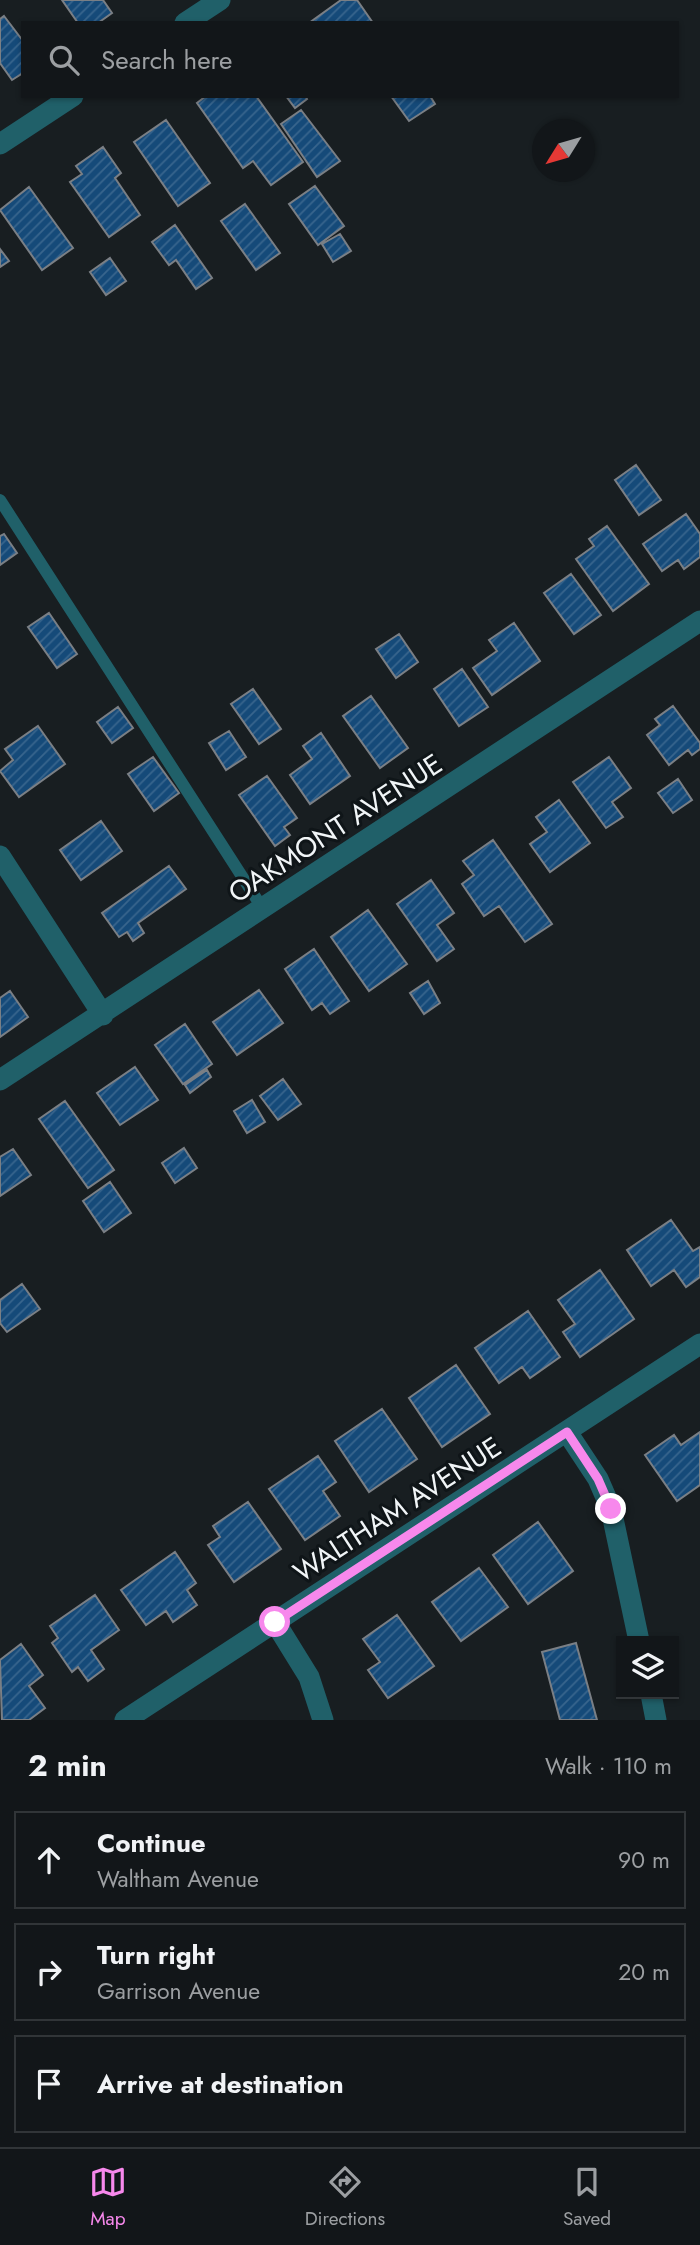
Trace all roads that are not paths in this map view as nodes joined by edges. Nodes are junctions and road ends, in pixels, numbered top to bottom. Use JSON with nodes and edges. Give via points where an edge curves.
{"nodes":[{"id":1,"x":220,"y":0,"type":"edge"},
{"id":2,"x":188,"y":21,"type":"edge"},
{"id":3,"x":70,"y":98,"type":"edge"},
{"id":4,"x":0,"y":144,"type":"edge"},
{"id":5,"x":0,"y":500,"type":"edge"},
{"id":6,"x":700,"y":621,"type":"edge"},
{"id":7,"x":0,"y":856,"type":"edge"},
{"id":8,"x":263,"y":909,"type":"junction"},
{"id":9,"x":103,"y":1015,"type":"junction"},
{"id":10,"x":0,"y":1080,"type":"edge"},
{"id":11,"x":700,"y":1344,"type":"edge"},
{"id":12,"x":567,"y":1432,"type":"junction"},
{"id":13,"x":275,"y":1622,"type":"junction"},
{"id":14,"x":638,"y":1636,"type":"edge"},
{"id":15,"x":652,"y":1699,"type":"edge"},
{"id":16,"x":125,"y":1720,"type":"edge"},
{"id":17,"x":323,"y":1720,"type":"edge"},
{"id":18,"x":656,"y":1720,"type":"edge"}],
"edges":[{"from":1,"to":2,"type":"street"},
{"from":3,"to":4,"type":"street"},
{"from":5,"to":8,"type":"lane"},
{"from":6,"to":8,"type":"street","name":"OAKMONT AVENUE"},
{"from":7,"to":9,"type":"street"},
{"from":8,"to":9,"type":"street","name":"OAKMONT AVENUE"},
{"from":9,"to":10,"type":"street","name":"OAKMONT AVENUE"},
{"from":11,"to":12,"type":"street","name":"WALTHAM AVENUE"},
{"from":12,"to":13,"type":"street","name":"WALTHAM AVENUE"},
{"from":12,"to":14,"type":"street","via":[[598,1479],[611,1509]]},
{"from":13,"to":16,"type":"street","name":"WALTHAM AVENUE"},
{"from":13,"to":17,"type":"street","via":[[309,1677]]},
{"from":15,"to":18,"type":"street"}]}
